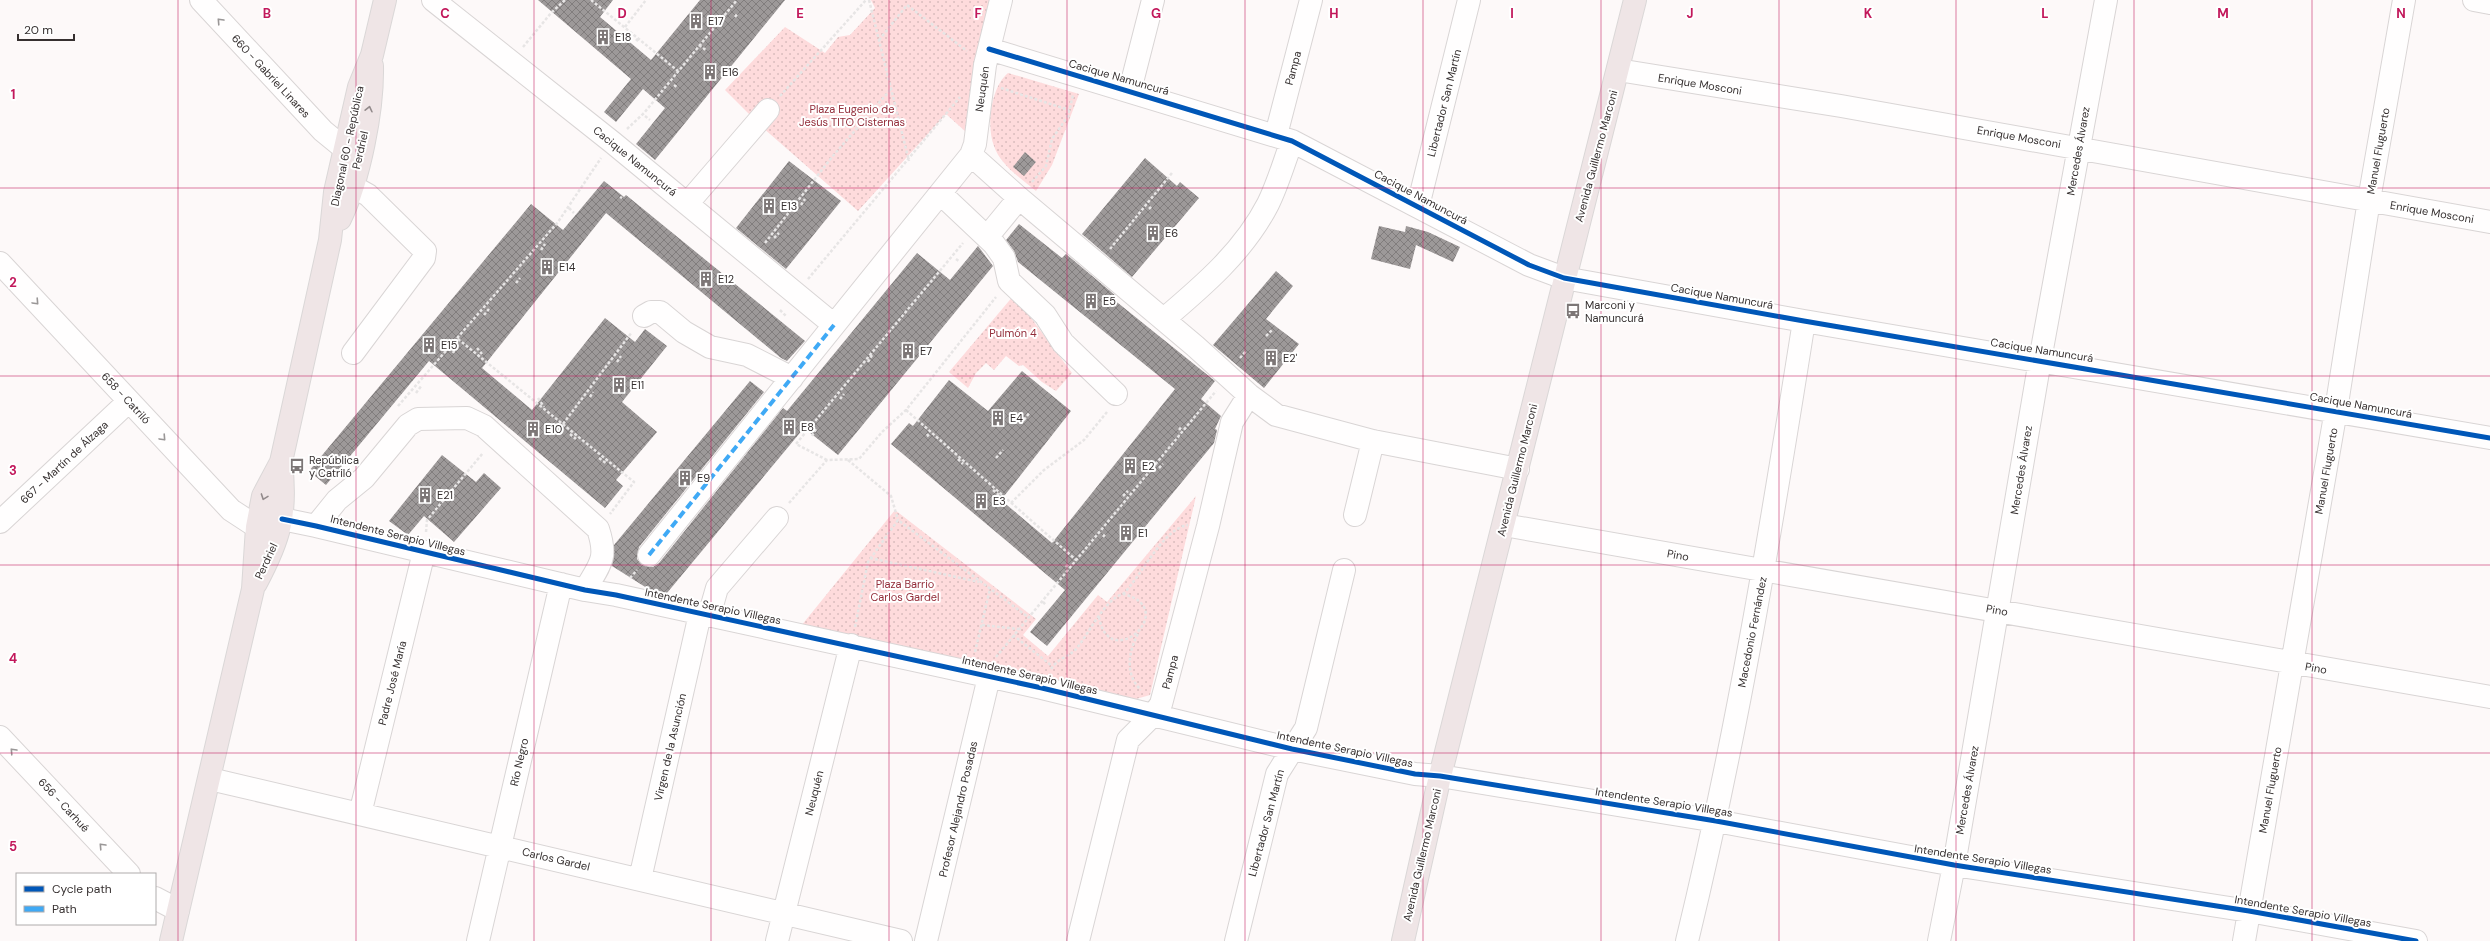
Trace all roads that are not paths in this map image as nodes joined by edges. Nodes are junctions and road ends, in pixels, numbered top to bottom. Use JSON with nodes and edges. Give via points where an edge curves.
{"nodes":[{"id":1,"x":200,"y":0,"type":"edge"},
{"id":2,"x":385,"y":0,"type":"edge"},
{"id":3,"x":1001,"y":0,"type":"edge"},
{"id":4,"x":1153,"y":0,"type":"edge"},
{"id":5,"x":1311,"y":0,"type":"edge"},
{"id":6,"x":1469,"y":0,"type":"edge"},
{"id":7,"x":1635,"y":0,"type":"edge"},
{"id":8,"x":2106,"y":0,"type":"edge"},
{"id":9,"x":2404,"y":0,"type":"edge"},
{"id":10,"x":2474,"y":0,"type":"edge"},
{"id":11,"x":441,"y":2,"type":"edge"},
{"id":12,"x":2490,"y":3,"type":"edge"},
{"id":13,"x":372,"y":55,"type":"junction"},
{"id":14,"x":986,"y":66,"type":"junction"},
{"id":15,"x":1618,"y":70,"type":"junction"},
{"id":16,"x":1130,"y":90,"type":"junction"},
{"id":17,"x":768,"y":110,"type":"road end"},
{"id":18,"x":1284,"y":138,"type":"junction"},
{"id":19,"x":2079,"y":148,"type":"junction"},
{"id":20,"x":345,"y":149,"type":"junction"},
{"id":21,"x":971,"y":155,"type":"junction"},
{"id":22,"x":352,"y":186,"type":"junction"},
{"id":23,"x":941,"y":194,"type":"junction"},
{"id":24,"x":1019,"y":198,"type":"junction"},
{"id":25,"x":2369,"y":200,"type":"junction"},
{"id":26,"x":687,"y":204,"type":"junction"},
{"id":27,"x":1418,"y":206,"type":"junction"},
{"id":28,"x":2490,"y":222,"type":"edge"},
{"id":29,"x":982,"y":232,"type":"junction"},
{"id":30,"x":330,"y":240,"type":"junction"},
{"id":31,"x":0,"y":263,"type":"edge"},
{"id":32,"x":1564,"y":278,"type":"junction"},
{"id":33,"x":644,"y":316,"type":"road end"},
{"id":34,"x":1164,"y":319,"type":"junction"},
{"id":35,"x":1804,"y":321,"type":"junction"},
{"id":36,"x":834,"y":325,"type":"junction"},
{"id":37,"x":353,"y":353,"type":"dead end"},
{"id":38,"x":2040,"y":360,"type":"junction"},
{"id":39,"x":792,"y":378,"type":"junction"},
{"id":40,"x":1116,"y":394,"type":"road end"},
{"id":41,"x":1249,"y":395,"type":"junction"},
{"id":42,"x":128,"y":401,"type":"junction"},
{"id":43,"x":2336,"y":410,"type":"junction"},
{"id":44,"x":2490,"y":438,"type":"edge"},
{"id":45,"x":1373,"y":440,"type":"junction"},
{"id":46,"x":281,"y":462,"type":"junction"},
{"id":47,"x":1518,"y":469,"type":"junction"},
{"id":48,"x":1355,"y":515,"type":"dead end"},
{"id":49,"x":777,"y":518,"type":"road end"},
{"id":50,"x":282,"y":519,"type":"junction"},
{"id":51,"x":0,"y":522,"type":"edge"},
{"id":52,"x":1504,"y":525,"type":"junction"},
{"id":53,"x":316,"y":526,"type":"junction"},
{"id":54,"x":256,"y":527,"type":"junction"},
{"id":55,"x":424,"y":552,"type":"junction"},
{"id":56,"x":649,"y":556,"type":"road end"},
{"id":57,"x":1344,"y":570,"type":"dead end"},
{"id":58,"x":1764,"y":570,"type":"junction"},
{"id":59,"x":561,"y":584,"type":"junction"},
{"id":60,"x":253,"y":589,"type":"junction"},
{"id":61,"x":585,"y":590,"type":"junction"},
{"id":62,"x":1998,"y":610,"type":"junction"},
{"id":63,"x":705,"y":615,"type":"junction"},
{"id":64,"x":851,"y":645,"type":"junction"},
{"id":65,"x":2293,"y":664,"type":"junction"},
{"id":66,"x":981,"y":675,"type":"junction"},
{"id":67,"x":2490,"y":698,"type":"edge"},
{"id":68,"x":1158,"y":709,"type":"junction"},
{"id":69,"x":0,"y":736,"type":"edge"},
{"id":70,"x":1292,"y":749,"type":"junction"},
{"id":71,"x":1440,"y":776,"type":"junction"},
{"id":72,"x":210,"y":779,"type":"junction"},
{"id":73,"x":360,"y":814,"type":"junction"},
{"id":74,"x":1716,"y":821,"type":"junction"},
{"id":75,"x":500,"y":846,"type":"junction"},
{"id":76,"x":1954,"y":865,"type":"junction"},
{"id":77,"x":128,"y":873,"type":"edge"},
{"id":78,"x":640,"y":879,"type":"junction"},
{"id":79,"x":156,"y":899,"type":"edge"},
{"id":80,"x":178,"y":910,"type":"junction"},
{"id":81,"x":2249,"y":911,"type":"junction"},
{"id":82,"x":784,"y":912,"type":"junction"},
{"id":83,"x":171,"y":941,"type":"edge"},
{"id":84,"x":478,"y":941,"type":"edge"},
{"id":85,"x":777,"y":941,"type":"edge"},
{"id":86,"x":901,"y":941,"type":"edge"},
{"id":87,"x":926,"y":941,"type":"edge"},
{"id":88,"x":1078,"y":941,"type":"edge"},
{"id":89,"x":1236,"y":941,"type":"edge"},
{"id":90,"x":1403,"y":941,"type":"edge"},
{"id":91,"x":1687,"y":941,"type":"edge"},
{"id":92,"x":1939,"y":941,"type":"edge"},
{"id":93,"x":2244,"y":941,"type":"edge"},
{"id":94,"x":2416,"y":941,"type":"edge"}],
"edges":[{"from":20,"to":1,"type":"street","name":"660 - Gabriel Linares","one_way":true,"via":[[323,130]]},
{"from":2,"to":13,"type":"main road"},
{"from":3,"to":14,"type":"street","name":"Neuquén"},
{"from":4,"to":16,"type":"street"},
{"from":5,"to":18,"type":"street","name":"Pampa"},
{"from":6,"to":27,"type":"street","name":"Libertador San Martín"},
{"from":7,"to":15,"type":"main road","name":"Avenida Guillermo Marconi"},
{"from":8,"to":19,"type":"street","name":"Mercedes Álvarez"},
{"from":9,"to":25,"type":"street","name":"Manuel Fluguerto"},
{"from":10,"to":12,"type":"street"},
{"from":11,"to":26,"type":"street","name":"Cacique Namuncurá"},
{"from":13,"to":20,"type":"main road","name":"Diagonal 60 - República","via":[[359,87]]},
{"from":22,"to":13,"type":"main road","name":"Perdriel","one_way":true,"via":[[373,95]]},
{"from":14,"to":16,"type":"street","name":"Cacique Namuncurá","via":[[1076,76]]},
{"from":14,"to":21,"type":"street","name":"Neuquén","via":[[975,144]]},
{"from":15,"to":19,"type":"street","name":"Enrique Mosconi"},
{"from":15,"to":32,"type":"main road","name":"Avenida Guillermo Marconi"},
{"from":16,"to":18,"type":"street","name":"Cacique Namuncurá"},
{"from":17,"to":26,"type":"street"},
{"from":18,"to":27,"type":"street","name":"Cacique Namuncurá"},
{"from":18,"to":34,"type":"street","name":"Pampa","via":[[1268,204],[1255,224],[1210,280]]},
{"from":19,"to":25,"type":"street","name":"Enrique Mosconi"},
{"from":19,"to":38,"type":"street","name":"Mercedes Álvarez"},
{"from":20,"to":30,"type":"main road","name":"Diagonal 60 - República","via":[[335,192]]},
{"from":21,"to":23,"type":"street"},
{"from":21,"to":24,"type":"street"},
{"from":22,"to":30,"type":"main road","name":"Perdriel","via":[[348,203]]},
{"from":22,"to":37,"type":"street","via":[[368,195],[425,251],[424,258]]},
{"from":23,"to":29,"type":"street"},
{"from":23,"to":36,"type":"street"},
{"from":24,"to":29,"type":"street"},
{"from":24,"to":34,"type":"street"},
{"from":25,"to":28,"type":"street","name":"Enrique Mosconi"},
{"from":25,"to":43,"type":"street","name":"Manuel Fluguerto"},
{"from":26,"to":36,"type":"street","name":"Cacique Namuncurá"},
{"from":27,"to":32,"type":"street","name":"Cacique Namuncurá","via":[[1529,266]]},
{"from":29,"to":40,"type":"street","via":[[1004,258],[1009,281],[1045,315],[1063,343]]},
{"from":30,"to":46,"type":"main road"},
{"from":31,"to":42,"type":"street","name":"658 - Catriló","one_way":true},
{"from":32,"to":35,"type":"street","name":"Cacique Namuncurá"},
{"from":32,"to":47,"type":"main road","name":"Avenida Guillermo Marconi"},
{"from":33,"to":39,"type":"street","via":[[651,312],[660,312],[684,332],[710,346],[747,355]]},
{"from":34,"to":41,"type":"street","via":[[1234,367]]},
{"from":35,"to":38,"type":"street","name":"Cacique Namuncurá"},
{"from":35,"to":58,"type":"street","name":"Macedonio Fernández"},
{"from":36,"to":39,"type":"street"},
{"from":38,"to":43,"type":"street","name":"Cacique Namuncurá"},
{"from":38,"to":62,"type":"street","name":"Mercedes Álvarez"},
{"from":39,"to":56,"type":"street"},
{"from":41,"to":45,"type":"street","via":[[1276,415]]},
{"from":41,"to":68,"type":"street","name":"Pampa","via":[[1232,422],[1208,526]]},
{"from":42,"to":51,"type":"street","name":"667 - Martín de Álzaga"},
{"from":42,"to":54,"type":"street","name":"658 - Catriló","one_way":true,"via":[[231,510]]},
{"from":43,"to":44,"type":"street","name":"Cacique Namuncurá"},
{"from":43,"to":65,"type":"street","name":"Manuel Fluguerto"},
{"from":45,"to":47,"type":"street"},
{"from":45,"to":48,"type":"street"},
{"from":46,"to":50,"type":"main road","name":"Perdriel","via":[[285,493]]},
{"from":46,"to":54,"type":"main road","one_way":true,"via":[[264,496]]},
{"from":47,"to":52,"type":"main road","name":"Avenida Guillermo Marconi"},
{"from":49,"to":63,"type":"street","name":"Virgen de la Asunción","via":[[717,588]]},
{"from":50,"to":53,"type":"street","name":"Intendente Serapio Villegas"},
{"from":50,"to":60,"type":"main road","name":"Perdriel","via":[[274,550]]},
{"from":52,"to":58,"type":"street","name":"Pino"},
{"from":52,"to":71,"type":"main road","name":"Avenida Guillermo Marconi"},
{"from":53,"to":55,"type":"street","name":"Intendente Serapio Villegas"},
{"from":53,"to":61,"type":"street","via":[[338,500],[364,478],[408,425],[418,419],[467,418],[484,426],[497,437],[598,529],[604,547],[601,561]]},
{"from":54,"to":60,"type":"main road"},
{"from":55,"to":59,"type":"street","name":"Intendente Serapio Villegas"},
{"from":55,"to":73,"type":"street","name":"Padre José María"},
{"from":57,"to":70,"type":"street","name":"Libertador San Martín","via":[[1306,728]]},
{"from":58,"to":62,"type":"street","name":"Pino"},
{"from":58,"to":74,"type":"street","name":"Macedonio Fernández"},
{"from":59,"to":61,"type":"street","name":"Intendente Serapio Villegas"},
{"from":59,"to":75,"type":"street","name":"Río Negro"},
{"from":60,"to":72,"type":"main road"},
{"from":61,"to":63,"type":"street","name":"Intendente Serapio Villegas"},
{"from":62,"to":65,"type":"street","name":"Pino"},
{"from":62,"to":76,"type":"street","name":"Mercedes Álvarez"},
{"from":63,"to":64,"type":"street","name":"Intendente Serapio Villegas"},
{"from":63,"to":78,"type":"street","name":"Virgen de la Asunción"},
{"from":64,"to":66,"type":"street","name":"Intendente Serapio Villegas"},
{"from":64,"to":82,"type":"street","name":"Neuquén"},
{"from":65,"to":67,"type":"street","name":"Pino"},
{"from":65,"to":81,"type":"street","name":"Manuel Fluguerto"},
{"from":66,"to":68,"type":"street","name":"Intendente Serapio Villegas"},
{"from":66,"to":87,"type":"street","name":"Profesor Alejandro Posadas"},
{"from":68,"to":70,"type":"street","name":"Intendente Serapio Villegas"},
{"from":68,"to":88,"type":"street","via":[[1128,740]]},
{"from":77,"to":69,"type":"street","name":"656 - Carhué","one_way":true},
{"from":70,"to":71,"type":"street","name":"Intendente Serapio Villegas","via":[[1414,774]]},
{"from":70,"to":89,"type":"street","name":"Libertador San Martín","via":[[1277,774]]},
{"from":71,"to":74,"type":"street","name":"Intendente Serapio Villegas"},
{"from":71,"to":90,"type":"main road","name":"Avenida Guillermo Marconi"},
{"from":72,"to":73,"type":"street","name":"Carlos Gardel"},
{"from":72,"to":80,"type":"main road"},
{"from":73,"to":75,"type":"street","name":"Carlos Gardel"},
{"from":74,"to":76,"type":"street","name":"Intendente Serapio Villegas"},
{"from":74,"to":91,"type":"street","name":"Macedonio Fernández"},
{"from":75,"to":78,"type":"street","name":"Carlos Gardel"},
{"from":75,"to":84,"type":"street","name":"Río Negro"},
{"from":76,"to":81,"type":"street","name":"Intendente Serapio Villegas"},
{"from":76,"to":92,"type":"street","name":"Mercedes Álvarez"},
{"from":78,"to":82,"type":"street","name":"Carlos Gardel"},
{"from":79,"to":80,"type":"street"},
{"from":80,"to":83,"type":"main road"},
{"from":81,"to":93,"type":"street","name":"Manuel Fluguerto"},
{"from":81,"to":94,"type":"street","name":"Intendente Serapio Villegas"},
{"from":82,"to":85,"type":"street","name":"Neuquén"},
{"from":82,"to":86,"type":"street","name":"Carlos Gardel"}]}
